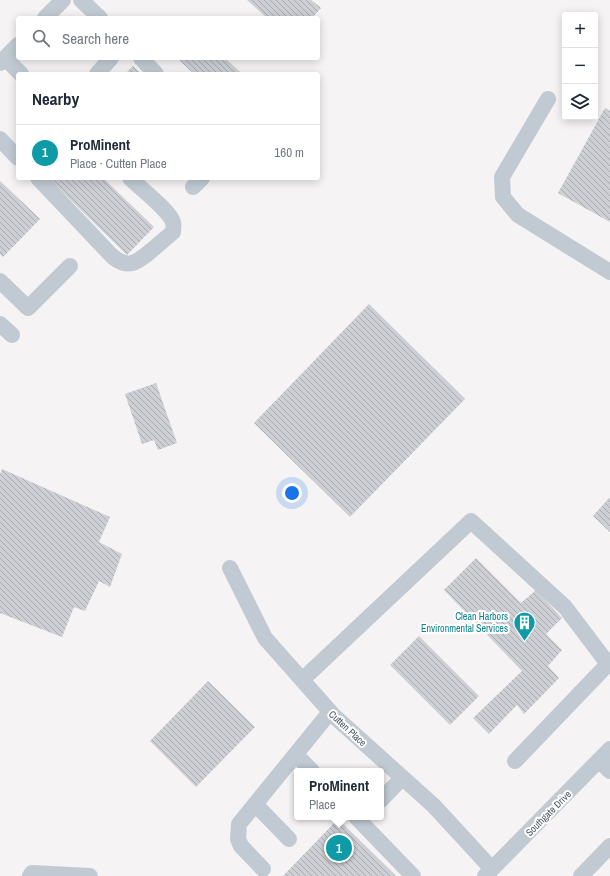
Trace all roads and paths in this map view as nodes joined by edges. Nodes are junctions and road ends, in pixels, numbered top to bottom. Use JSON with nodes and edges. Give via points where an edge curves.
{"nodes":[{"id":1,"x":63,"y":0,"type":"edge"},
{"id":2,"x":81,"y":0,"type":"edge"},
{"id":3,"x":47,"y":16,"type":"edge"},
{"id":4,"x":98,"y":16,"type":"edge"},
{"id":5,"x":16,"y":47,"type":"edge"},
{"id":6,"x":109,"y":60,"type":"edge"},
{"id":7,"x":143,"y":60,"type":"edge"},
{"id":8,"x":2,"y":61,"type":"edge"},
{"id":9,"x":19,"y":72,"type":"edge"},
{"id":10,"x":99,"y":72,"type":"edge"},
{"id":11,"x":154,"y":72,"type":"edge"},
{"id":12,"x":548,"y":98,"type":"dead end"},
{"id":13,"x":0,"y":139,"type":"edge"},
{"id":14,"x":16,"y":156,"type":"edge"},
{"id":15,"x":40,"y":180,"type":"edge"},
{"id":16,"x":132,"y":180,"type":"edge"},
{"id":17,"x":70,"y":266,"type":"dead end"},
{"id":18,"x":610,"y":272,"type":"edge"},
{"id":19,"x":0,"y":281,"type":"edge"},
{"id":20,"x":0,"y":324,"type":"edge"},
{"id":21,"x":12,"y":335,"type":"dead end"},
{"id":22,"x":230,"y":568,"type":"dead end"},
{"id":23,"x":609,"y":665,"type":"edge"},
{"id":24,"x":302,"y":680,"type":"junction"},
{"id":25,"x":330,"y":712,"type":"junction"},
{"id":26,"x":296,"y":754,"type":"junction"},
{"id":27,"x":606,"y":760,"type":"edge"},
{"id":28,"x":515,"y":761,"type":"dead end"},
{"id":29,"x":309,"y":768,"type":"edge"},
{"id":30,"x":402,"y":778,"type":"junction"},
{"id":31,"x":384,"y":797,"type":"edge"},
{"id":32,"x":255,"y":804,"type":"junction"},
{"id":33,"x":362,"y":820,"type":"edge"},
{"id":34,"x":289,"y":839,"type":"dead end"},
{"id":35,"x":610,"y":846,"type":"edge"},
{"id":36,"x":263,"y":869,"type":"dead end"},
{"id":37,"x":488,"y":873,"type":"edge"},
{"id":38,"x":30,"y":876,"type":"edge"},
{"id":39,"x":90,"y":876,"type":"edge"},
{"id":40,"x":413,"y":876,"type":"edge"},
{"id":41,"x":580,"y":876,"type":"edge"}],
"edges":[{"from":1,"to":3,"type":"street"},
{"from":2,"to":4,"type":"street"},
{"from":5,"to":8,"type":"street"},
{"from":6,"to":10,"type":"street"},
{"from":7,"to":11,"type":"street"},
{"from":8,"to":9,"type":"street"},
{"from":12,"to":18,"type":"street","via":[[502,177],[503,197],[518,215]]},
{"from":13,"to":14,"type":"street"},
{"from":15,"to":16,"type":"street","via":[[112,256],[118,261],[131,264],[141,259],[173,232],[174,227],[167,213]]},
{"from":17,"to":19,"type":"street","via":[[28,308]]},
{"from":20,"to":21,"type":"street"},
{"from":22,"to":24,"type":"street","name":"Cutten Place","via":[[265,638]]},
{"from":23,"to":24,"type":"street","via":[[565,607],[471,521]]},
{"from":23,"to":28,"type":"street"},
{"from":24,"to":25,"type":"street","name":"Cutten Place"},
{"from":25,"to":26,"type":"street"},
{"from":25,"to":30,"type":"street","name":"Cutten Place"},
{"from":26,"to":29,"type":"street"},
{"from":26,"to":32,"type":"street"},
{"from":27,"to":37,"type":"street","name":"Southgate Drive"},
{"from":30,"to":31,"type":"street"},
{"from":30,"to":37,"type":"street","name":"Cutten Place","via":[[434,806]]},
{"from":32,"to":34,"type":"street"},
{"from":32,"to":36,"type":"street","via":[[239,824],[238,839],[241,846]]},
{"from":33,"to":40,"type":"street"},
{"from":35,"to":41,"type":"street"},
{"from":38,"to":39,"type":"street","via":[[32,873]]}]}
